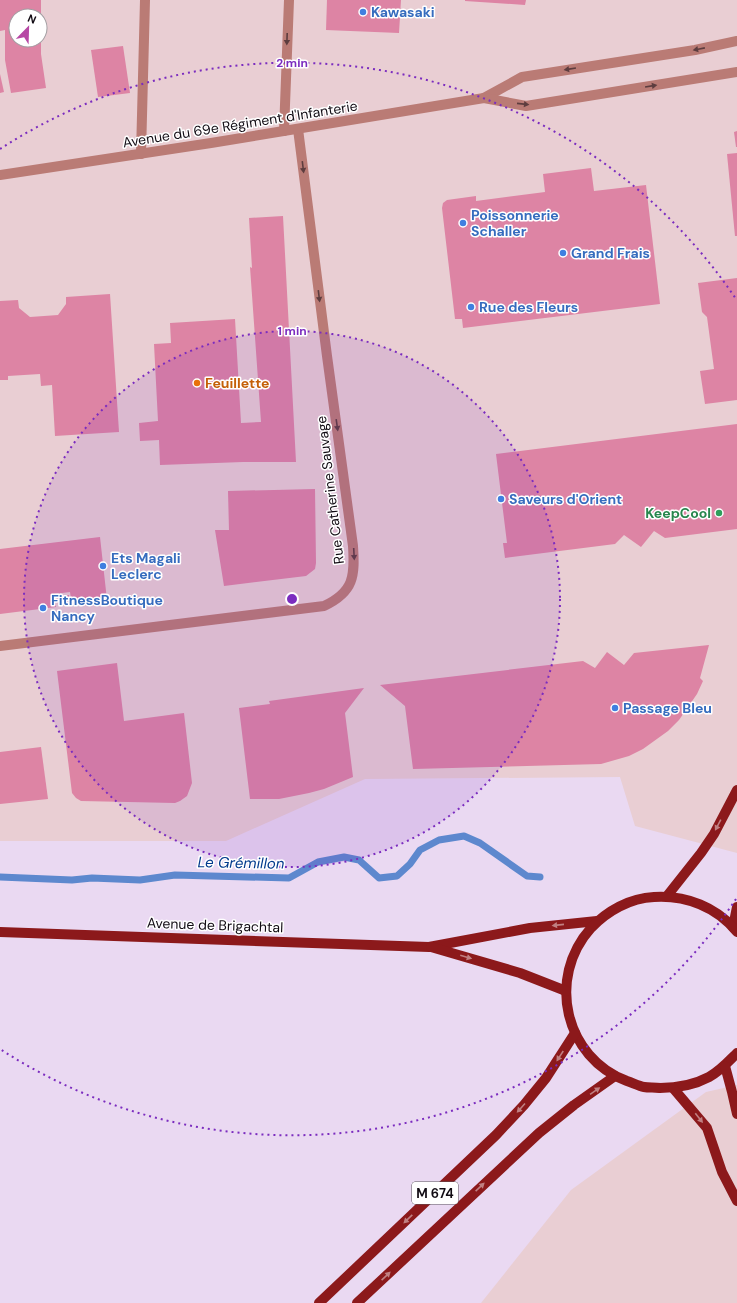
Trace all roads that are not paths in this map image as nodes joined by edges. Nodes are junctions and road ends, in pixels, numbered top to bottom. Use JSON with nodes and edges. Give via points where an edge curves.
{"nodes":[{"id":1,"x":145,"y":0,"type":"edge"},
{"id":2,"x":289,"y":0,"type":"edge"},
{"id":3,"x":737,"y":41,"type":"edge"},
{"id":4,"x":737,"y":72,"type":"edge"},
{"id":5,"x":484,"y":98,"type":"junction"},
{"id":6,"x":298,"y":129,"type":"junction"},
{"id":7,"x":284,"y":131,"type":"junction"},
{"id":8,"x":141,"y":154,"type":"junction"},
{"id":9,"x":0,"y":175,"type":"edge"},
{"id":10,"x":0,"y":646,"type":"edge"},
{"id":11,"x":737,"y":790,"type":"edge"},
{"id":12,"x":667,"y":896,"type":"junction"},
{"id":13,"x":737,"y":907,"type":"edge"},
{"id":14,"x":597,"y":921,"type":"junction"},
{"id":15,"x":735,"y":930,"type":"edge"},
{"id":16,"x":0,"y":932,"type":"edge"},
{"id":17,"x":429,"y":947,"type":"junction"},
{"id":18,"x":566,"y":991,"type":"junction"},
{"id":19,"x":575,"y":1033,"type":"junction"},
{"id":20,"x":737,"y":1054,"type":"edge"},
{"id":21,"x":725,"y":1066,"type":"junction"},
{"id":22,"x":615,"y":1076,"type":"junction"},
{"id":23,"x":673,"y":1088,"type":"junction"},
{"id":24,"x":737,"y":1114,"type":"edge"},
{"id":25,"x":737,"y":1201,"type":"edge"},
{"id":26,"x":320,"y":1303,"type":"edge"},
{"id":27,"x":357,"y":1303,"type":"edge"}],
"edges":[{"from":1,"to":8,"type":"street"},
{"from":2,"to":7,"type":"street","one_way":true},
{"from":3,"to":5,"type":"street","name":"Avenue du 69e Régiment d'Infanterie","one_way":true,"via":[[696,50],[522,77]]},
{"from":5,"to":4,"type":"street","name":"Avenue du 69e Régiment d'Infanterie","one_way":true,"via":[[526,106]]},
{"from":5,"to":6,"type":"street","name":"Avenue du 69e Régiment d'Infanterie"},
{"from":6,"to":7,"type":"street","name":"Avenue du 69e Régiment d'Infanterie"},
{"from":6,"to":10,"type":"street","name":"Rue Catherine Sauvage","one_way":true,"via":[[353,546],[353,576],[349,585],[343,594],[324,606]]},
{"from":7,"to":8,"type":"street","name":"Avenue du 69e Régiment d'Infanterie"},
{"from":8,"to":9,"type":"street","name":"Avenue du 69e Régiment d'Infanterie"},
{"from":11,"to":12,"type":"main road","one_way":true,"via":[[714,834]]},
{"from":12,"to":14,"type":"main road","via":[[648,897],[630,902],[612,910]]},
{"from":12,"to":15,"type":"main road","via":[[692,901],[714,911]]},
{"from":13,"to":15,"type":"main road"},
{"from":14,"to":17,"type":"main road","name":"Avenue de Brigachtal","one_way":true,"via":[[530,928]]},
{"from":14,"to":18,"type":"main road","via":[[574,953],[568,971]]},
{"from":16,"to":17,"type":"main road","name":"Avenue de Brigachtal"},
{"from":17,"to":18,"type":"main road","name":"Avenue de Brigachtal","one_way":true,"via":[[520,973]]},
{"from":18,"to":19,"type":"main road","via":[[568,1013]]},
{"from":19,"to":22,"type":"main road","via":[[585,1050],[599,1065]]},
{"from":19,"to":26,"type":"main road","number":"M 674","one_way":true,"via":[[546,1078],[496,1135]]},
{"from":20,"to":21,"type":"main road"},
{"from":21,"to":23,"type":"main road","via":[[709,1077]]},
{"from":21,"to":24,"type":"main road"},
{"from":22,"to":23,"type":"main road","via":[[644,1087]]},
{"from":27,"to":22,"type":"main road","number":"M 674","one_way":true,"via":[[539,1133]]},
{"from":23,"to":25,"type":"main road","one_way":true,"via":[[707,1128],[722,1172]]}]}
